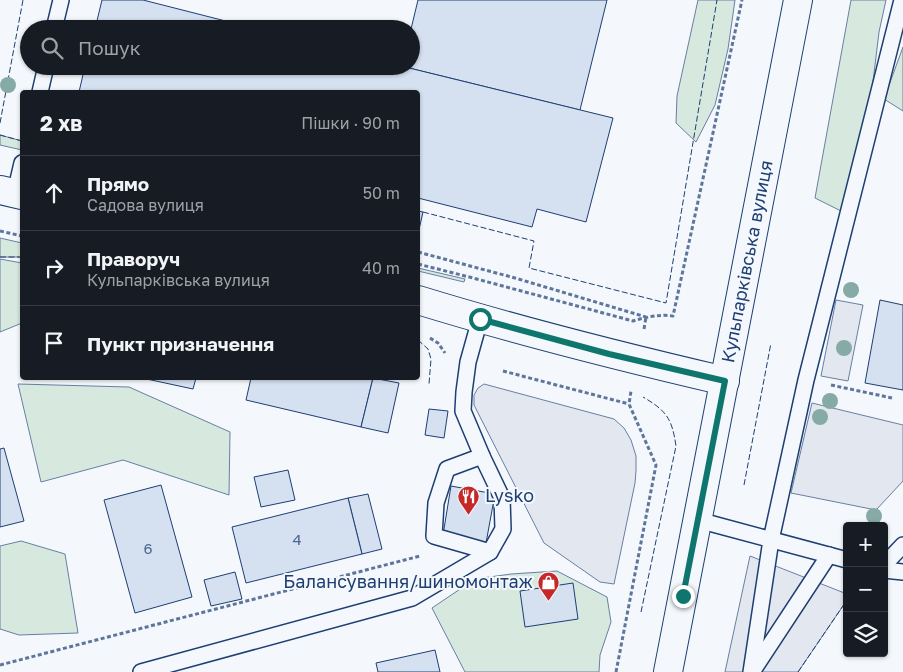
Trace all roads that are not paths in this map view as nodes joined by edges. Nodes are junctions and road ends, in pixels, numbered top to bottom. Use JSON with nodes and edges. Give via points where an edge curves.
{"nodes":[{"id":1,"x":61,"y":0,"type":"edge"},
{"id":2,"x":798,"y":0,"type":"edge"},
{"id":3,"x":902,"y":0,"type":"edge"},
{"id":4,"x":56,"y":20,"type":"edge"},
{"id":5,"x":44,"y":75,"type":"edge"},
{"id":6,"x":40,"y":90,"type":"edge"},
{"id":7,"x":20,"y":169,"type":"edge"},
{"id":8,"x":12,"y":193,"type":"edge"},
{"id":9,"x":420,"y":301,"type":"edge"},
{"id":10,"x":480,"y":319,"type":"junction"},
{"id":11,"x":725,"y":381,"type":"junction"},
{"id":12,"x":482,"y":456,"type":"junction"},
{"id":13,"x":698,"y":520,"type":"junction"},
{"id":14,"x":771,"y":540,"type":"junction"},
{"id":15,"x":903,"y":546,"type":"edge"},
{"id":16,"x":490,"y":552,"type":"junction"},
{"id":17,"x":829,"y":555,"type":"junction"},
{"id":18,"x":843,"y":559,"type":"edge"},
{"id":19,"x":888,"y":561,"type":"edge"},
{"id":20,"x":888,"y":570,"type":"edge"},
{"id":21,"x":903,"y":572,"type":"edge"},
{"id":22,"x":141,"y":672,"type":"edge"},
{"id":23,"x":668,"y":672,"type":"edge"},
{"id":24,"x":751,"y":672,"type":"edge"}],
"edges":[{"from":1,"to":4,"type":"lane"},
{"from":2,"to":11,"type":"main road","name":"Кульпарківська вулиця"},
{"from":3,"to":14,"type":"lane","via":[[806,380]]},
{"from":5,"to":6,"type":"lane"},
{"from":7,"to":8,"type":"lane"},
{"from":9,"to":10,"type":"main road"},
{"from":10,"to":11,"type":"main road"},
{"from":10,"to":12,"type":"lane","via":[[468,362],[463,411]]},
{"from":11,"to":13,"type":"main road","name":"Кульпарківська вулиця"},
{"from":12,"to":16,"type":"lane","via":[[502,498],[503,529]]},
{"from":12,"to":16,"type":"lane","via":[[447,469],[436,503],[434,536]]},
{"from":13,"to":14,"type":"lane"},
{"from":13,"to":23,"type":"main road","name":"Кульпарківська вулиця"},
{"from":14,"to":17,"type":"lane"},
{"from":14,"to":24,"type":"lane"},
{"from":15,"to":19,"type":"lane"},
{"from":16,"to":22,"type":"lane","via":[[412,598]]},
{"from":17,"to":18,"type":"lane"},
{"from":17,"to":24,"type":"lane"},
{"from":20,"to":21,"type":"lane"}]}
